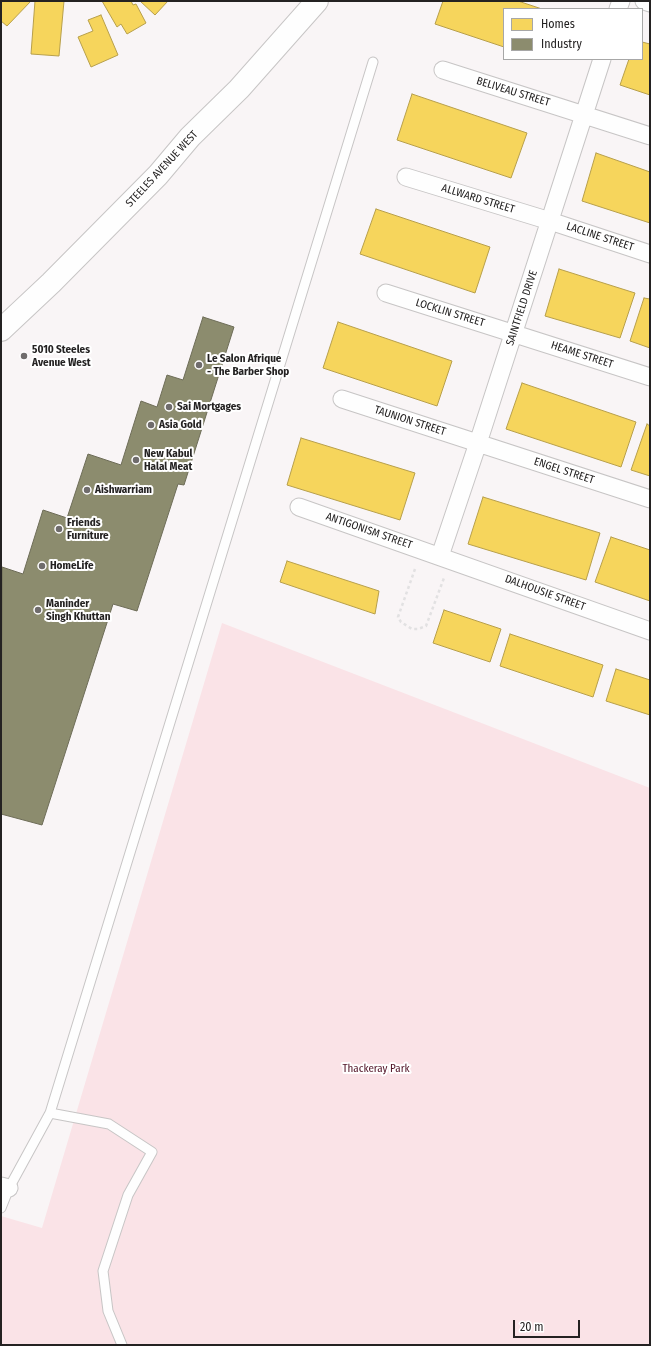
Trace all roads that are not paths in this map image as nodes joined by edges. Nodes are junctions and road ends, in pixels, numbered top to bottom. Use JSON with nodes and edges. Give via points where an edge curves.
{"nodes":[{"id":1,"x":316,"y":1,"type":"edge"},
{"id":2,"x":644,"y":1,"type":"edge"},
{"id":3,"x":650,"y":3,"type":"edge"},
{"id":4,"x":602,"y":60,"type":"edge"},
{"id":5,"x":373,"y":62,"type":"dead end"},
{"id":6,"x":443,"y":70,"type":"dead end"},
{"id":7,"x":584,"y":114,"type":"junction"},
{"id":8,"x":650,"y":136,"type":"edge"},
{"id":9,"x":406,"y":177,"type":"dead end"},
{"id":10,"x":550,"y":221,"type":"junction"},
{"id":11,"x":650,"y":254,"type":"edge"},
{"id":12,"x":386,"y":293,"type":"dead end"},
{"id":13,"x":1,"y":330,"type":"edge"},
{"id":14,"x":514,"y":333,"type":"junction"},
{"id":15,"x":650,"y":377,"type":"edge"},
{"id":16,"x":342,"y":399,"type":"dead end"},
{"id":17,"x":478,"y":443,"type":"junction"},
{"id":18,"x":650,"y":499,"type":"edge"},
{"id":19,"x":299,"y":507,"type":"dead end"},
{"id":20,"x":440,"y":556,"type":"junction"},
{"id":21,"x":650,"y":631,"type":"edge"},
{"id":22,"x":50,"y":1113,"type":"junction"},
{"id":23,"x":5,"y":1187,"type":"edge"},
{"id":24,"x":1,"y":1208,"type":"edge"},
{"id":25,"x":122,"y":1345,"type":"edge"}],
"edges":[{"from":1,"to":13,"type":"main road","name":"STEELES AVENUE WEST","via":[[239,89],[190,137],[158,175]]},
{"from":2,"to":3,"type":"street"},
{"from":4,"to":7,"type":"street","name":"SAINTFIELD DRIVE"},
{"from":5,"to":22,"type":"lane"},
{"from":6,"to":7,"type":"street","name":"BELIVEAU STREET"},
{"from":7,"to":8,"type":"street","name":"BELIVEAU STREET"},
{"from":7,"to":10,"type":"street","name":"SAINTFIELD DRIVE"},
{"from":9,"to":10,"type":"street","name":"ALLWARD STREET"},
{"from":10,"to":11,"type":"street","name":"LACLINE STREET"},
{"from":10,"to":14,"type":"street","name":"SAINTFIELD DRIVE"},
{"from":12,"to":14,"type":"street","name":"LOCKLIN STREET"},
{"from":14,"to":15,"type":"street","name":"HEAME STREET"},
{"from":14,"to":17,"type":"street","name":"SAINTFIELD DRIVE"},
{"from":16,"to":17,"type":"street","name":"TAUNION STREET"},
{"from":17,"to":18,"type":"street","name":"ENGEL STREET"},
{"from":17,"to":20,"type":"street","name":"SAINTFIELD DRIVE"},
{"from":19,"to":20,"type":"street","name":"ANTIGONISM STREET"},
{"from":20,"to":21,"type":"street","name":"DALHOUSIE STREET"},
{"from":22,"to":23,"type":"lane"},
{"from":22,"to":25,"type":"lane","via":[[109,1124],[152,1152],[128,1195],[103,1272],[108,1310]]},
{"from":23,"to":24,"type":"lane"}]}
